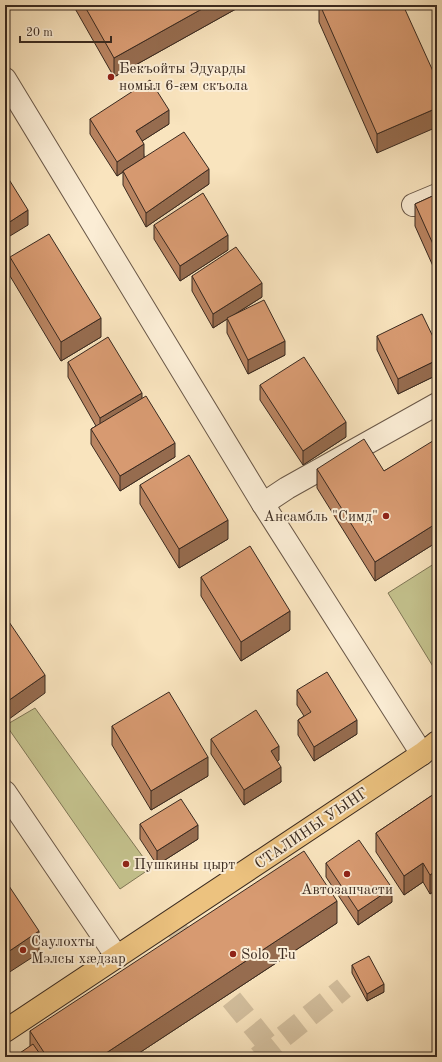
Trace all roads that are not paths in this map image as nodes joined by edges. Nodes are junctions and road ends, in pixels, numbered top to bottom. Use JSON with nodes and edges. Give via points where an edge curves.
{"nodes":[{"id":1,"x":5,"y":79,"type":"edge"},
{"id":2,"x":437,"y":195,"type":"edge"},
{"id":3,"x":413,"y":205,"type":"dead end"},
{"id":4,"x":437,"y":404,"type":"edge"},
{"id":5,"x":263,"y":504,"type":"junction"},
{"id":6,"x":430,"y":748,"type":"edge"},
{"id":7,"x":5,"y":792,"type":"edge"},
{"id":8,"x":117,"y":957,"type":"junction"},
{"id":9,"x":5,"y":1031,"type":"edge"}],
"edges":[{"from":1,"to":5,"type":"street"},
{"from":2,"to":3,"type":"street"},
{"from":4,"to":5,"type":"street"},
{"from":5,"to":6,"type":"street"},
{"from":6,"to":8,"type":"main road","name":"СТАЛИНЫ УЫНГ"},
{"from":7,"to":8,"type":"street"},
{"from":8,"to":9,"type":"main road","name":"СТАЛИНЫ УЫНГ"}]}
